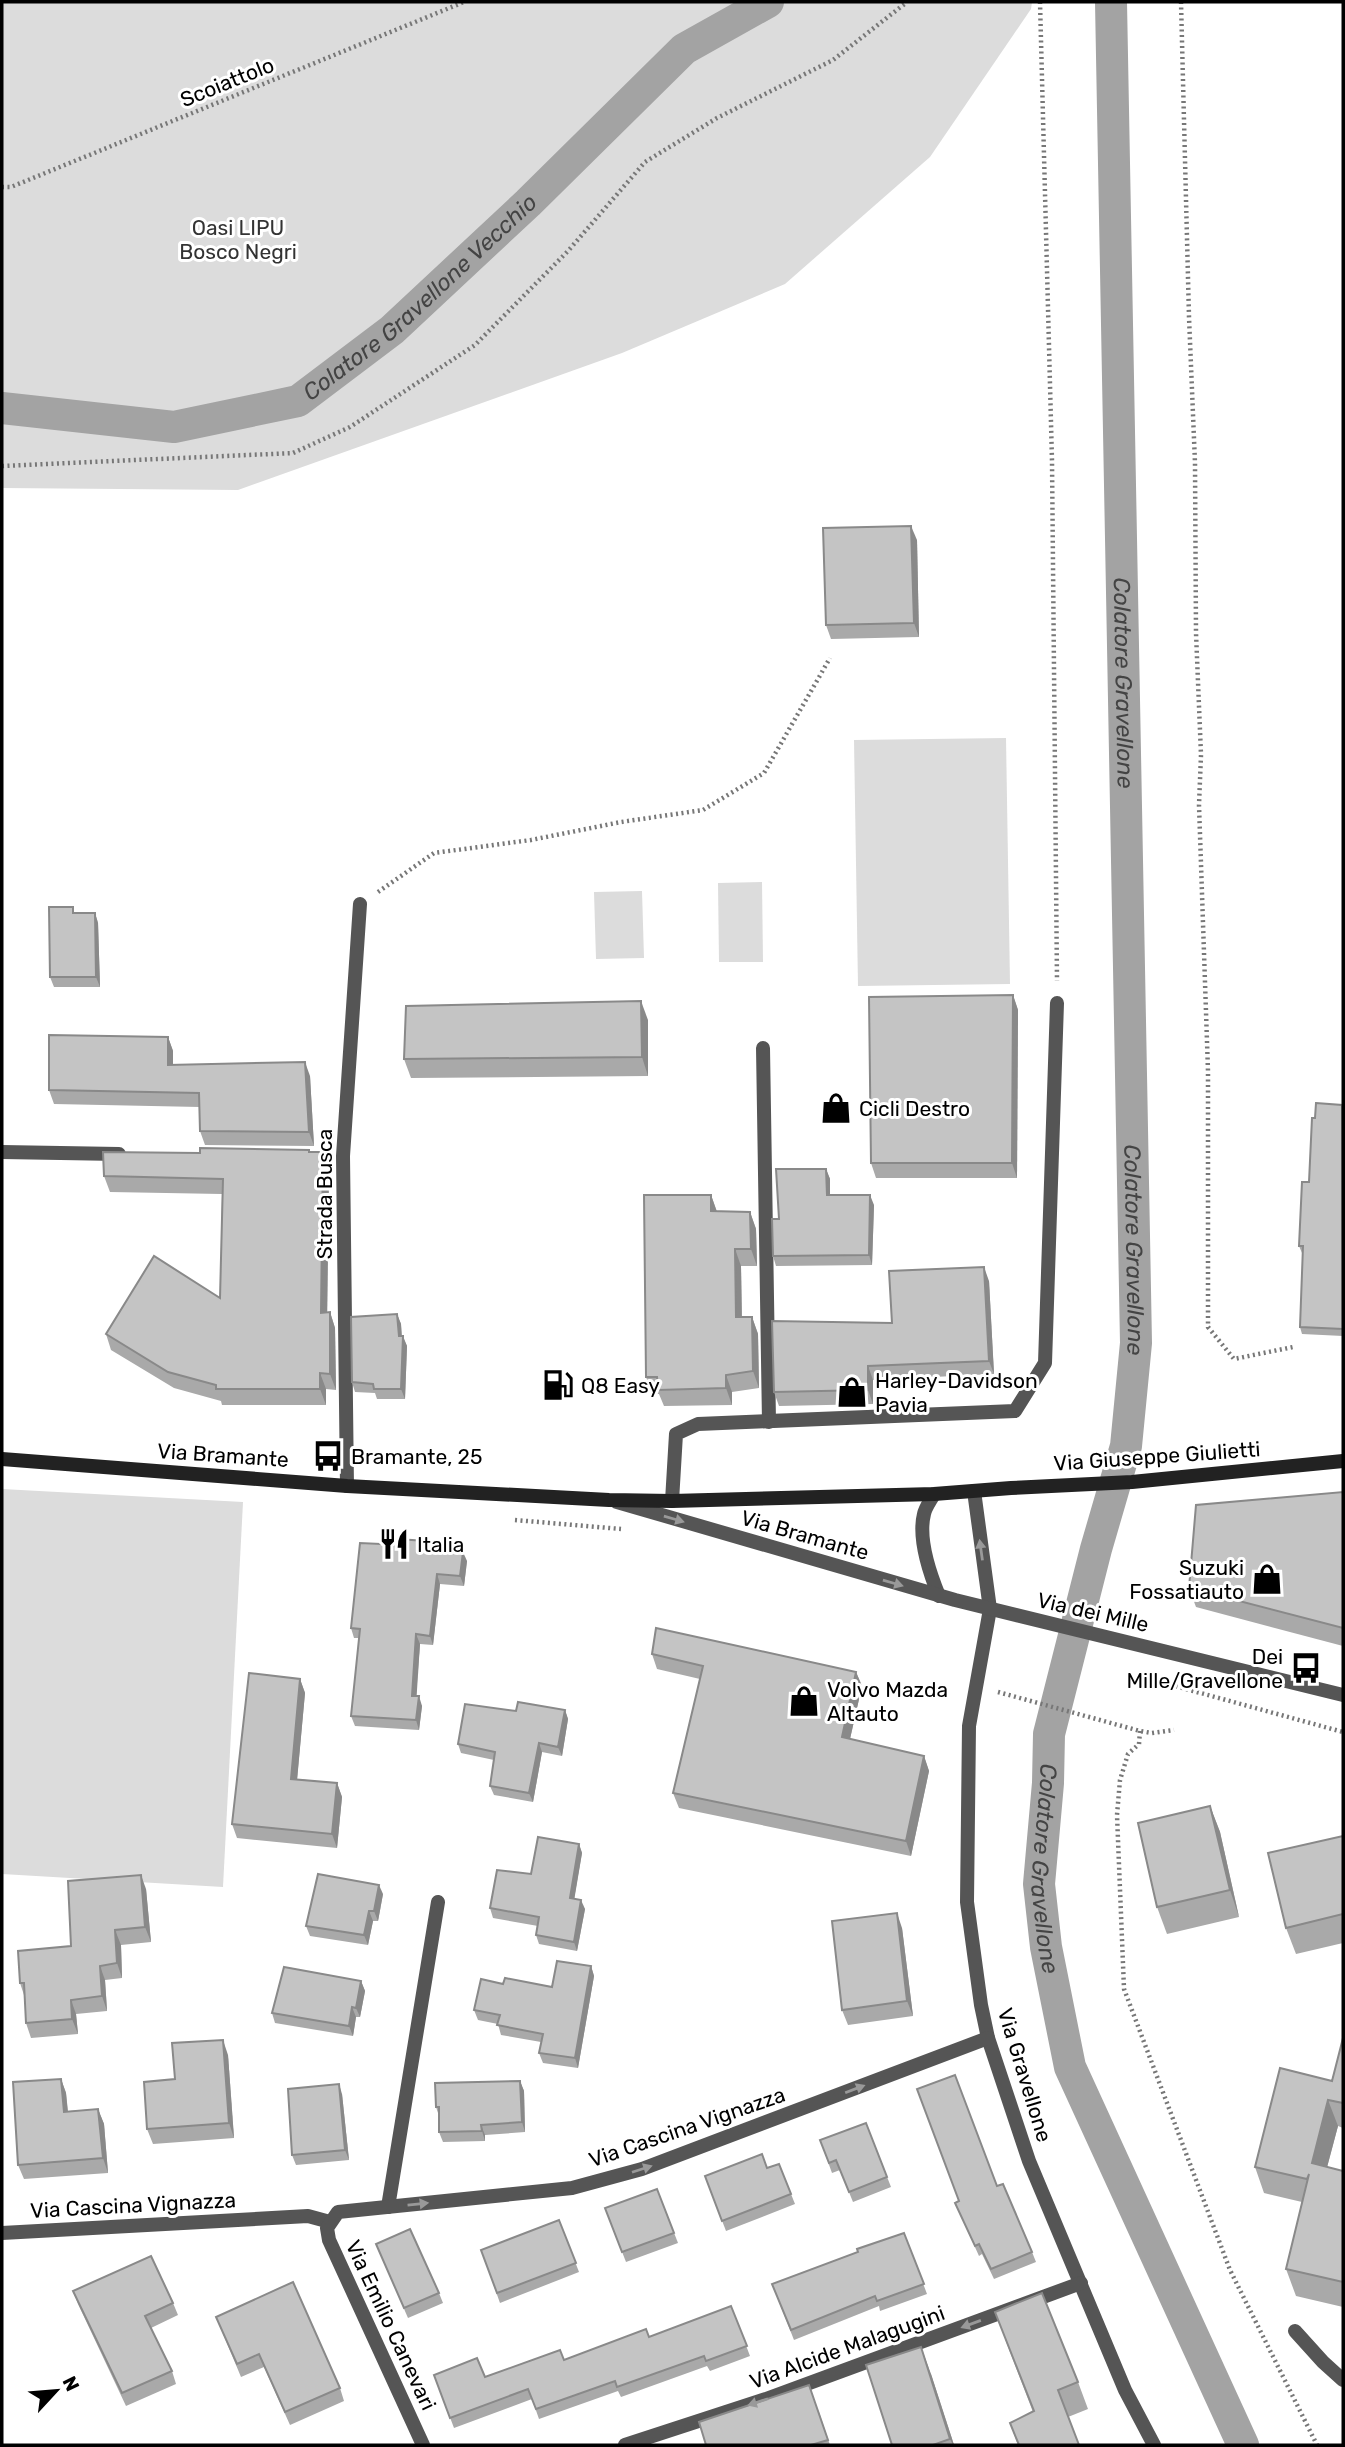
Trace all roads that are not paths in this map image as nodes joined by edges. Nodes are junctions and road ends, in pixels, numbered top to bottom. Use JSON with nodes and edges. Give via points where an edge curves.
{"nodes":[{"id":1,"x":360,"y":904,"type":"road end"},
{"id":2,"x":1057,"y":1003,"type":"road end"},
{"id":3,"x":764,"y":1048,"type":"dead end"},
{"id":4,"x":2,"y":1152,"type":"edge"},
{"id":5,"x":138,"y":1154,"type":"edge"},
{"id":6,"x":769,"y":1422,"type":"junction"},
{"id":7,"x":2,"y":1459,"type":"edge"},
{"id":8,"x":1343,"y":1461,"type":"edge"},
{"id":9,"x":347,"y":1486,"type":"junction"},
{"id":10,"x":974,"y":1491,"type":"junction"},
{"id":11,"x":934,"y":1494,"type":"junction"},
{"id":12,"x":609,"y":1500,"type":"junction"},
{"id":13,"x":673,"y":1501,"type":"junction"},
{"id":14,"x":939,"y":1596,"type":"junction"},
{"id":15,"x":989,"y":1609,"type":"junction"},
{"id":16,"x":1343,"y":1695,"type":"edge"},
{"id":17,"x":438,"y":1902,"type":"dead end"},
{"id":18,"x":988,"y":2038,"type":"junction"},
{"id":19,"x":388,"y":2207,"type":"junction"},
{"id":20,"x":330,"y":2222,"type":"junction"},
{"id":21,"x":2,"y":2233,"type":"edge"},
{"id":22,"x":1081,"y":2283,"type":"junction"},
{"id":23,"x":1294,"y":2331,"type":"dead end"},
{"id":24,"x":1343,"y":2380,"type":"edge"},
{"id":25,"x":423,"y":2445,"type":"edge"},
{"id":26,"x":625,"y":2445,"type":"edge"},
{"id":27,"x":1154,"y":2445,"type":"edge"}],
"edges":[{"from":1,"to":9,"type":"street","name":"Strada Busca","via":[[337,1156]]},
{"from":2,"to":6,"type":"street","via":[[1045,1363],[1015,1411]]},
{"from":3,"to":6,"type":"street"},
{"from":4,"to":5,"type":"street"},
{"from":6,"to":13,"type":"street","via":[[698,1424],[676,1434]]},
{"from":7,"to":9,"type":"main road","name":"Via Bramante"},
{"from":8,"to":10,"type":"main road","name":"Via Giuseppe Giulietti","via":[[1132,1482]]},
{"from":9,"to":12,"type":"main road","name":"Via Bramante"},
{"from":10,"to":11,"type":"main road","name":"Via Bramante"},
{"from":15,"to":10,"type":"street","one_way":true},
{"from":11,"to":13,"type":"main road","name":"Via Bramante"},
{"from":11,"to":14,"type":"street","via":[[924,1514],[924,1535],[928,1570]]},
{"from":12,"to":13,"type":"main road","name":"Via Bramante"},
{"from":12,"to":14,"type":"street","name":"Via Bramante","one_way":true},
{"from":14,"to":15,"type":"street","name":"Via Bramante"},
{"from":15,"to":16,"type":"street","name":"Via dei Mille"},
{"from":15,"to":18,"type":"street","name":"Via Gravellone","via":[[969,1726],[967,1902]]},
{"from":17,"to":19,"type":"street"},
{"from":19,"to":18,"type":"street","name":"Via Cascina Vignazza","one_way":true,"via":[[572,2188],[630,2173]]},
{"from":18,"to":22,"type":"street","name":"Via Gravellone","via":[[1029,2161]]},
{"from":19,"to":20,"type":"street","name":"Via Cascina Vignazza","via":[[345,2211]]},
{"from":20,"to":21,"type":"street","name":"Via Cascina Vignazza","via":[[308,2216]]},
{"from":20,"to":25,"type":"street","name":"Via Emilio Canevari","via":[[329,2240]]},
{"from":22,"to":26,"type":"street","name":"Via Alcide Malagugini","one_way":true,"via":[[766,2399]]},
{"from":22,"to":27,"type":"street","name":"Via Gravellone","via":[[1125,2390]]},
{"from":23,"to":24,"type":"street"}]}
